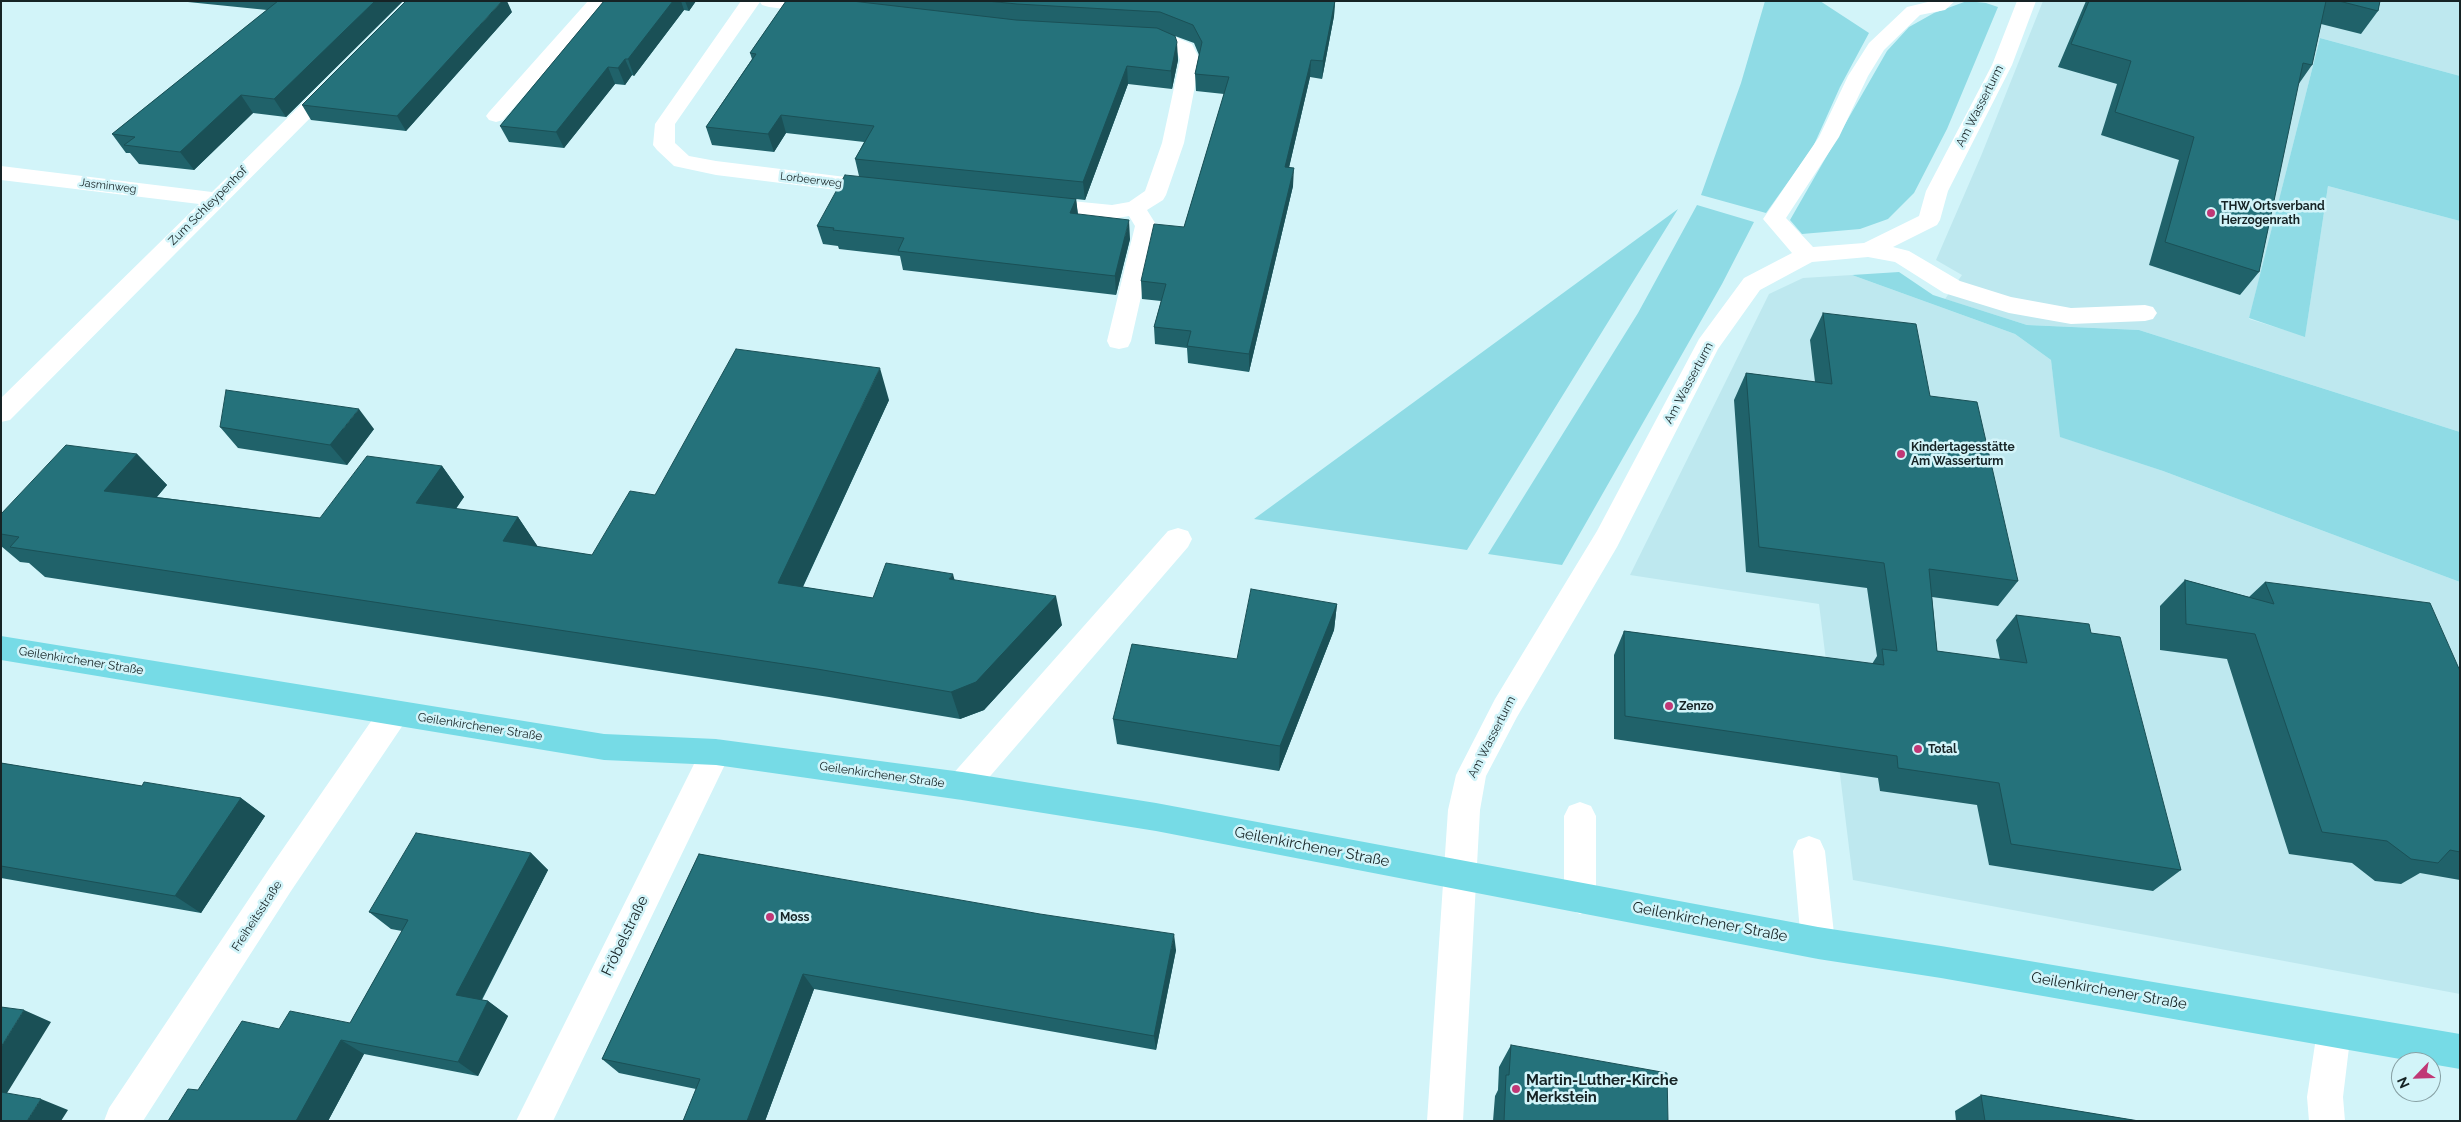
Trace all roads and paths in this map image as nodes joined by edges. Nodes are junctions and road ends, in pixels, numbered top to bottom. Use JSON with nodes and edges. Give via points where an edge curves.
{"nodes":[{"id":1,"x":598,"y":1,"type":"edge"},
{"id":2,"x":751,"y":1,"type":"edge"},
{"id":3,"x":769,"y":1,"type":"edge"},
{"id":4,"x":1946,"y":1,"type":"edge"},
{"id":5,"x":2025,"y":2,"type":"edge"},
{"id":6,"x":844,"y":11,"type":"edge"},
{"id":7,"x":1123,"y":36,"type":"edge"},
{"id":8,"x":344,"y":74,"type":"edge"},
{"id":9,"x":496,"y":116,"type":"dead end"},
{"id":10,"x":1,"y":173,"type":"edge"},
{"id":11,"x":893,"y":189,"type":"edge"},
{"id":12,"x":215,"y":199,"type":"junction"},
{"id":13,"x":1017,"y":202,"type":"edge"},
{"id":14,"x":1135,"y":208,"type":"junction"},
{"id":15,"x":1868,"y":250,"type":"junction"},
{"id":16,"x":1806,"y":255,"type":"junction"},
{"id":17,"x":2145,"y":313,"type":"dead end"},
{"id":18,"x":1119,"y":341,"type":"dead end"},
{"id":19,"x":1,"y":413,"type":"edge"},
{"id":20,"x":1178,"y":539,"type":"dead end"},
{"id":21,"x":1,"y":648,"type":"edge"},
{"id":22,"x":394,"y":713,"type":"junction"},
{"id":23,"x":716,"y":752,"type":"junction"},
{"id":24,"x":962,"y":786,"type":"junction"},
{"id":25,"x":1580,"y":816,"type":"dead end"},
{"id":26,"x":1809,"y":851,"type":"dead end"},
{"id":27,"x":1461,"y":876,"type":"junction"},
{"id":28,"x":1580,"y":898,"type":"junction"},
{"id":29,"x":1818,"y":943,"type":"junction"},
{"id":30,"x":2334,"y":1031,"type":"junction"},
{"id":31,"x":2460,"y":1052,"type":"edge"},
{"id":32,"x":2330,"y":1113,"type":"edge"},
{"id":33,"x":122,"y":1121,"type":"edge"},
{"id":34,"x":534,"y":1121,"type":"edge"},
{"id":35,"x":1445,"y":1121,"type":"edge"}],
"edges":[{"from":1,"to":9,"type":"street"},
{"from":2,"to":11,"type":"street","name":"Lorbeerweg","via":[[665,124],[664,145],[682,161],[716,168]]},
{"from":3,"to":6,"type":"street"},
{"from":4,"to":16,"type":"street","via":[[1914,11],[1876,47],[1828,137],[1774,219]]},
{"from":5,"to":15,"type":"street","name":"Am Wasserturm","via":[[2002,65],[1937,191],[1929,220]]},
{"from":7,"to":14,"type":"street","via":[[1161,38],[1185,48],[1190,60],[1173,143],[1155,195]]},
{"from":8,"to":12,"type":"street","name":"Zum Schleypenhof"},
{"from":10,"to":12,"type":"street","name":"Jasminweg"},
{"from":12,"to":19,"type":"street","name":"Zum Schleypenhof"},
{"from":13,"to":14,"type":"street","via":[[1112,212]]},
{"from":14,"to":18,"type":"street","via":[[1146,226]]},
{"from":15,"to":16,"type":"street","name":"Am Wasserturm"},
{"from":15,"to":17,"type":"street","via":[[1902,256],[1952,287],[2009,305],[2071,316]]},
{"from":16,"to":27,"type":"street","name":"Am Wasserturm","via":[[1752,284],[1708,345],[1607,539],[1506,708],[1471,775],[1464,810]]},
{"from":20,"to":24,"type":"street","name":"Geilenkirchener Straße"},
{"from":21,"to":22,"type":"main road","name":"Geilenkirchener Straße"},
{"from":22,"to":23,"type":"main road","name":"Geilenkirchener Straße","via":[[604,747]]},
{"from":22,"to":33,"type":"street","name":"Freiheitsstraße"},
{"from":23,"to":24,"type":"main road","name":"Geilenkirchener Straße"},
{"from":23,"to":34,"type":"street","name":"Fröbelstraße"},
{"from":24,"to":27,"type":"main road","name":"Geilenkirchener Straße","via":[[1156,817]]},
{"from":25,"to":28,"type":"street"},
{"from":26,"to":29,"type":"street"},
{"from":27,"to":28,"type":"main road","name":"Geilenkirchener Straße"},
{"from":27,"to":35,"type":"street","name":"Am Wasserturm"},
{"from":28,"to":29,"type":"main road","name":"Geilenkirchener Straße"},
{"from":29,"to":30,"type":"main road","name":"Geilenkirchener Straße"},
{"from":30,"to":31,"type":"main road","name":"Geilenkirchener Straße"},
{"from":30,"to":32,"type":"street"}]}
